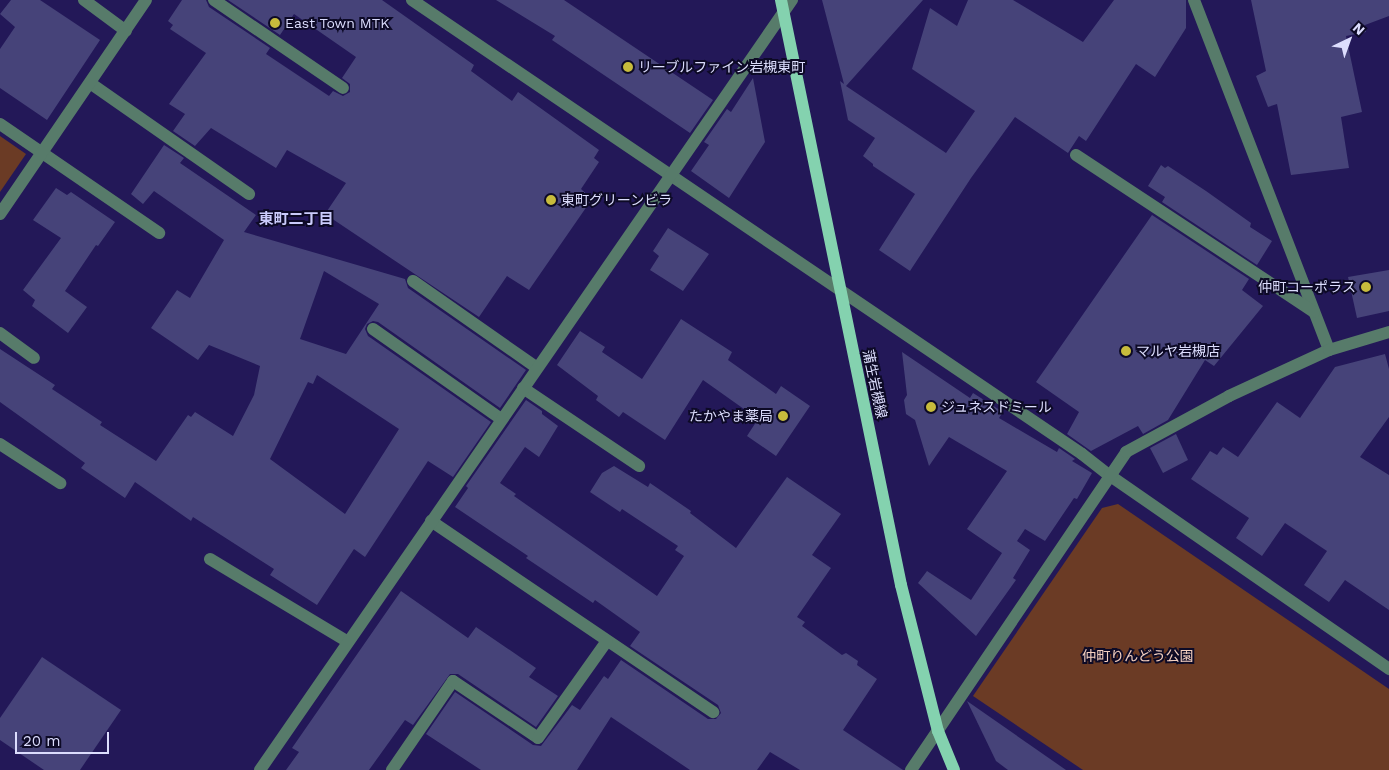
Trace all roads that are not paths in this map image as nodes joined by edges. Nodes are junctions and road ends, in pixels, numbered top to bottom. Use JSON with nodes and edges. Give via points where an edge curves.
{"nodes":[{"id":1,"x":84,"y":0,"type":"edge"},
{"id":2,"x":146,"y":0,"type":"edge"},
{"id":3,"x":214,"y":0,"type":"edge"},
{"id":4,"x":412,"y":0,"type":"edge"},
{"id":5,"x":792,"y":0,"type":"edge"},
{"id":6,"x":1194,"y":0,"type":"edge"},
{"id":7,"x":782,"y":6,"type":"edge"},
{"id":8,"x":126,"y":30,"type":"junction"},
{"id":9,"x":90,"y":83,"type":"junction"},
{"id":10,"x":343,"y":88,"type":"dead end"},
{"id":11,"x":0,"y":124,"type":"edge"},
{"id":12,"x":42,"y":152,"type":"junction"},
{"id":13,"x":1076,"y":155,"type":"dead end"},
{"id":14,"x":669,"y":175,"type":"junction"},
{"id":15,"x":249,"y":194,"type":"dead end"},
{"id":16,"x":0,"y":214,"type":"edge"},
{"id":17,"x":159,"y":233,"type":"dead end"},
{"id":18,"x":413,"y":281,"type":"dead end"},
{"id":19,"x":840,"y":289,"type":"junction"},
{"id":20,"x":1314,"y":312,"type":"junction"},
{"id":21,"x":373,"y":329,"type":"dead end"},
{"id":22,"x":1389,"y":332,"type":"edge"},
{"id":23,"x":0,"y":333,"type":"edge"},
{"id":24,"x":1329,"y":350,"type":"junction"},
{"id":25,"x":34,"y":358,"type":"dead end"},
{"id":26,"x":536,"y":367,"type":"junction"},
{"id":27,"x":522,"y":388,"type":"junction"},
{"id":28,"x":501,"y":419,"type":"junction"},
{"id":29,"x":0,"y":444,"type":"edge"},
{"id":30,"x":639,"y":466,"type":"dead end"},
{"id":31,"x":1109,"y":475,"type":"junction"},
{"id":32,"x":60,"y":483,"type":"dead end"},
{"id":33,"x":431,"y":521,"type":"junction"},
{"id":34,"x":210,"y":559,"type":"dead end"},
{"id":35,"x":607,"y":641,"type":"junction"},
{"id":36,"x":348,"y":642,"type":"junction"},
{"id":37,"x":1389,"y":669,"type":"edge"},
{"id":38,"x":712,"y":712,"type":"dead end"},
{"id":39,"x":938,"y":731,"type":"junction"},
{"id":40,"x":260,"y":770,"type":"edge"},
{"id":41,"x":392,"y":770,"type":"edge"},
{"id":42,"x":911,"y":770,"type":"edge"},
{"id":43,"x":954,"y":770,"type":"edge"}],
"edges":[{"from":1,"to":8,"type":"street"},
{"from":2,"to":8,"type":"street"},
{"from":3,"to":10,"type":"street"},
{"from":4,"to":14,"type":"street"},
{"from":5,"to":7,"type":"street"},
{"from":6,"to":20,"type":"street"},
{"from":7,"to":14,"type":"street"},
{"from":7,"to":19,"type":"main road","name":"蒲生岩槻線"},
{"from":8,"to":9,"type":"street"},
{"from":9,"to":12,"type":"street"},
{"from":9,"to":15,"type":"street"},
{"from":11,"to":12,"type":"street"},
{"from":12,"to":16,"type":"street"},
{"from":12,"to":17,"type":"street"},
{"from":13,"to":20,"type":"street"},
{"from":14,"to":19,"type":"street"},
{"from":14,"to":26,"type":"street"},
{"from":18,"to":26,"type":"street"},
{"from":19,"to":31,"type":"street"},
{"from":19,"to":39,"type":"main road","name":"蒲生岩槻線","via":[[901,585]]},
{"from":20,"to":24,"type":"street"},
{"from":21,"to":28,"type":"street"},
{"from":22,"to":24,"type":"street"},
{"from":23,"to":25,"type":"street"},
{"from":24,"to":31,"type":"street","via":[[1229,396],[1126,452]]},
{"from":26,"to":27,"type":"street"},
{"from":27,"to":28,"type":"street"},
{"from":27,"to":30,"type":"street"},
{"from":28,"to":33,"type":"street"},
{"from":29,"to":32,"type":"street"},
{"from":31,"to":37,"type":"street"},
{"from":31,"to":39,"type":"street"},
{"from":33,"to":35,"type":"street"},
{"from":33,"to":36,"type":"street"},
{"from":34,"to":36,"type":"street"},
{"from":35,"to":38,"type":"street"},
{"from":35,"to":41,"type":"street","via":[[538,738],[453,681]]},
{"from":36,"to":40,"type":"street"},
{"from":39,"to":42,"type":"street"},
{"from":39,"to":43,"type":"main road","name":"蒲生岩槻線"}]}
